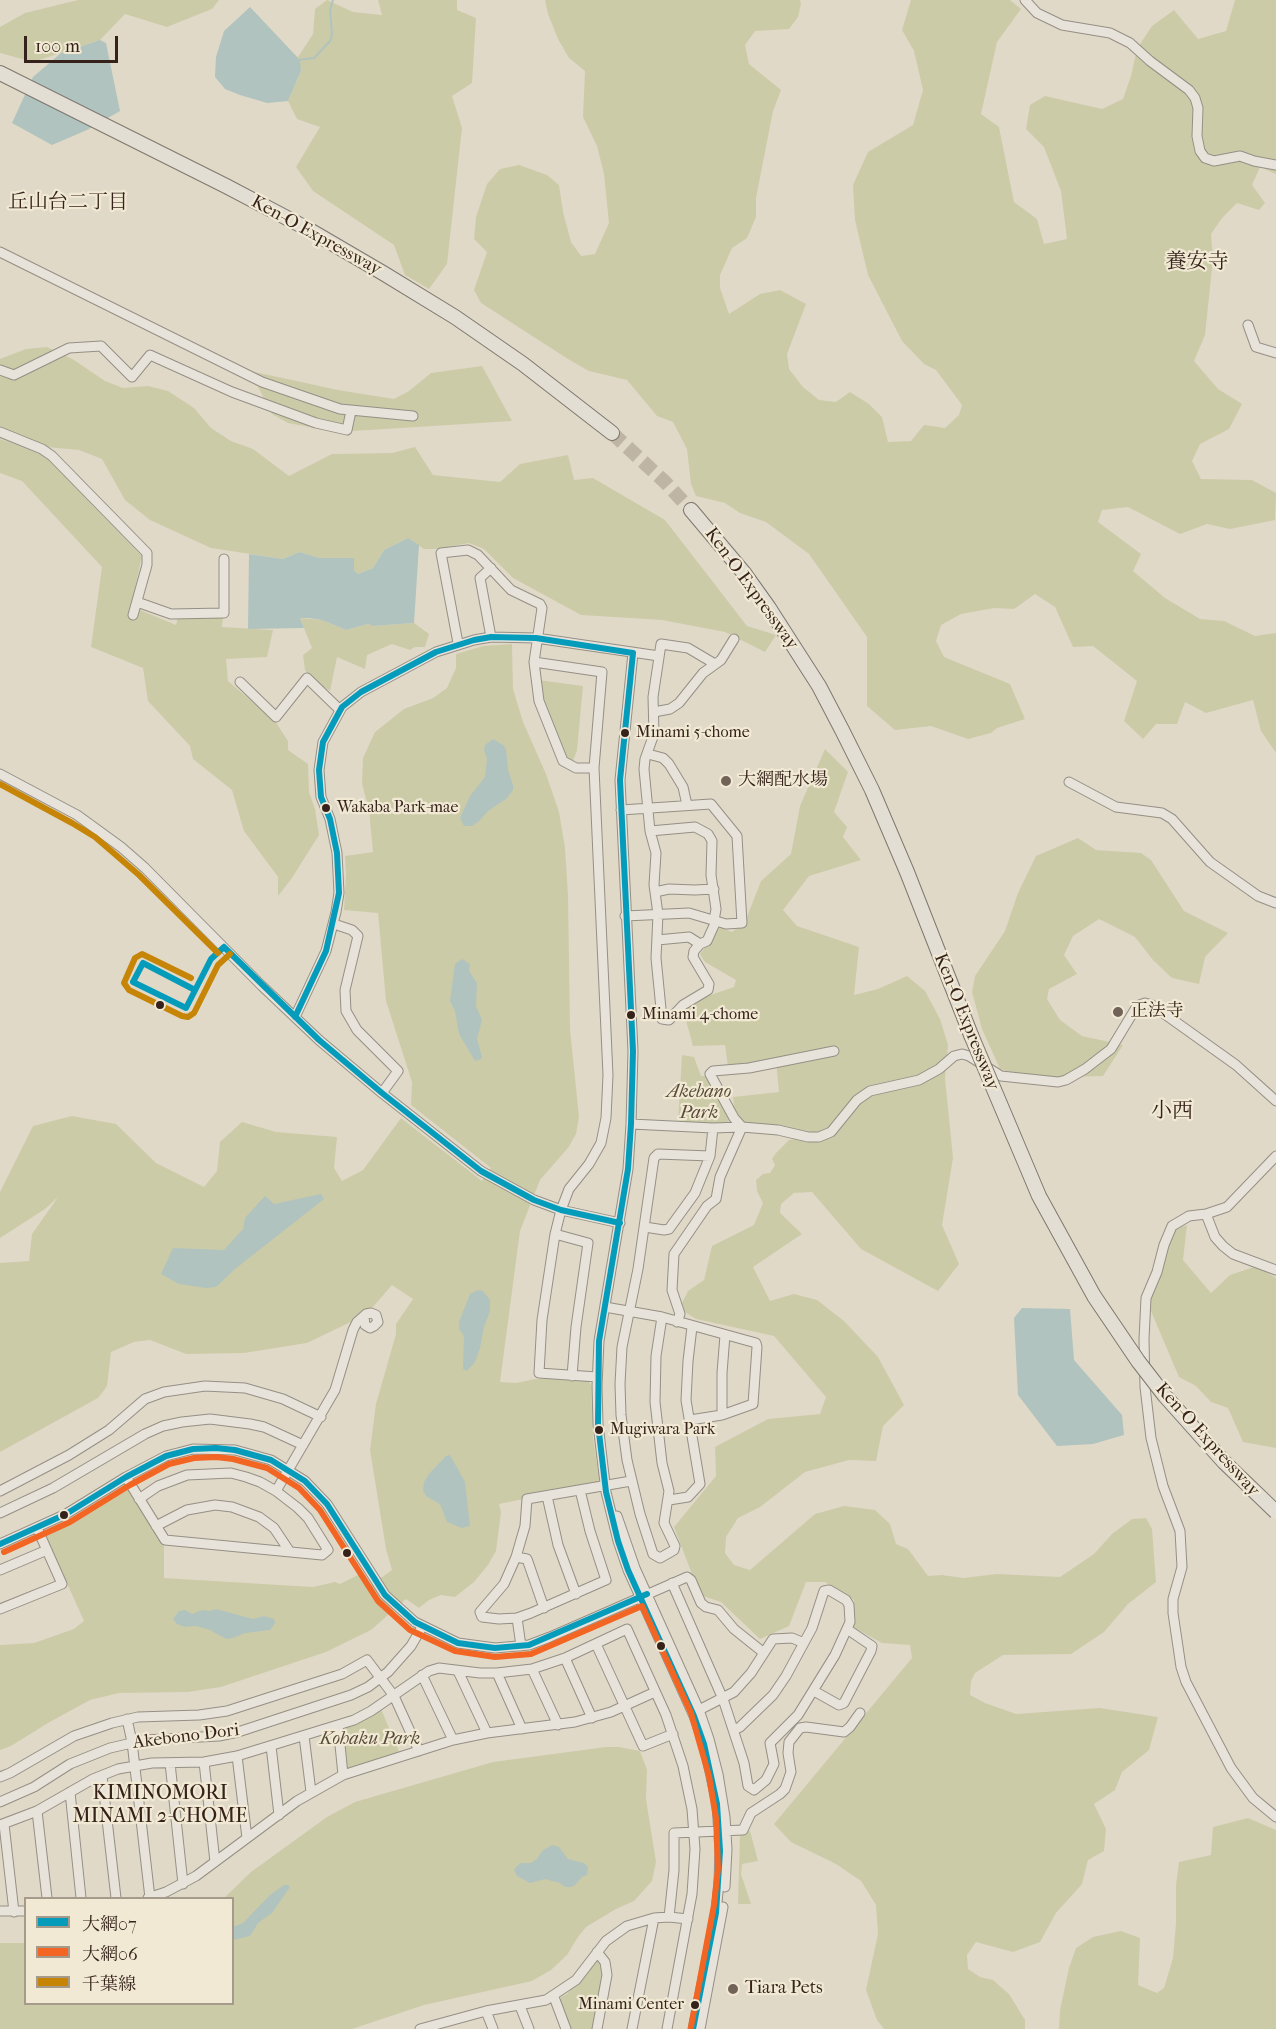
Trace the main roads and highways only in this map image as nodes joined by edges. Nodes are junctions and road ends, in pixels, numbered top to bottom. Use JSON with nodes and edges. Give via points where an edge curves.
{"nodes":[{"id":1,"x":0,"y":73,"type":"edge"},
{"id":2,"x":612,"y":432,"type":"tunnel mouth"},
{"id":3,"x":691,"y":510,"type":"tunnel mouth"},
{"id":4,"x":1276,"y":1512,"type":"edge"}],
"edges":[{"from":1,"to":2,"type":"highway","name":"Ken-O Expressway","via":[[306,228],[419,295],[523,364]]},
{"from":3,"to":4,"type":"highway","name":"Ken-O Expressway","bridge":true,"via":[[769,608],[842,730],[907,872],[1039,1196],[1094,1296],[1166,1396],[1224,1462]]}]}
